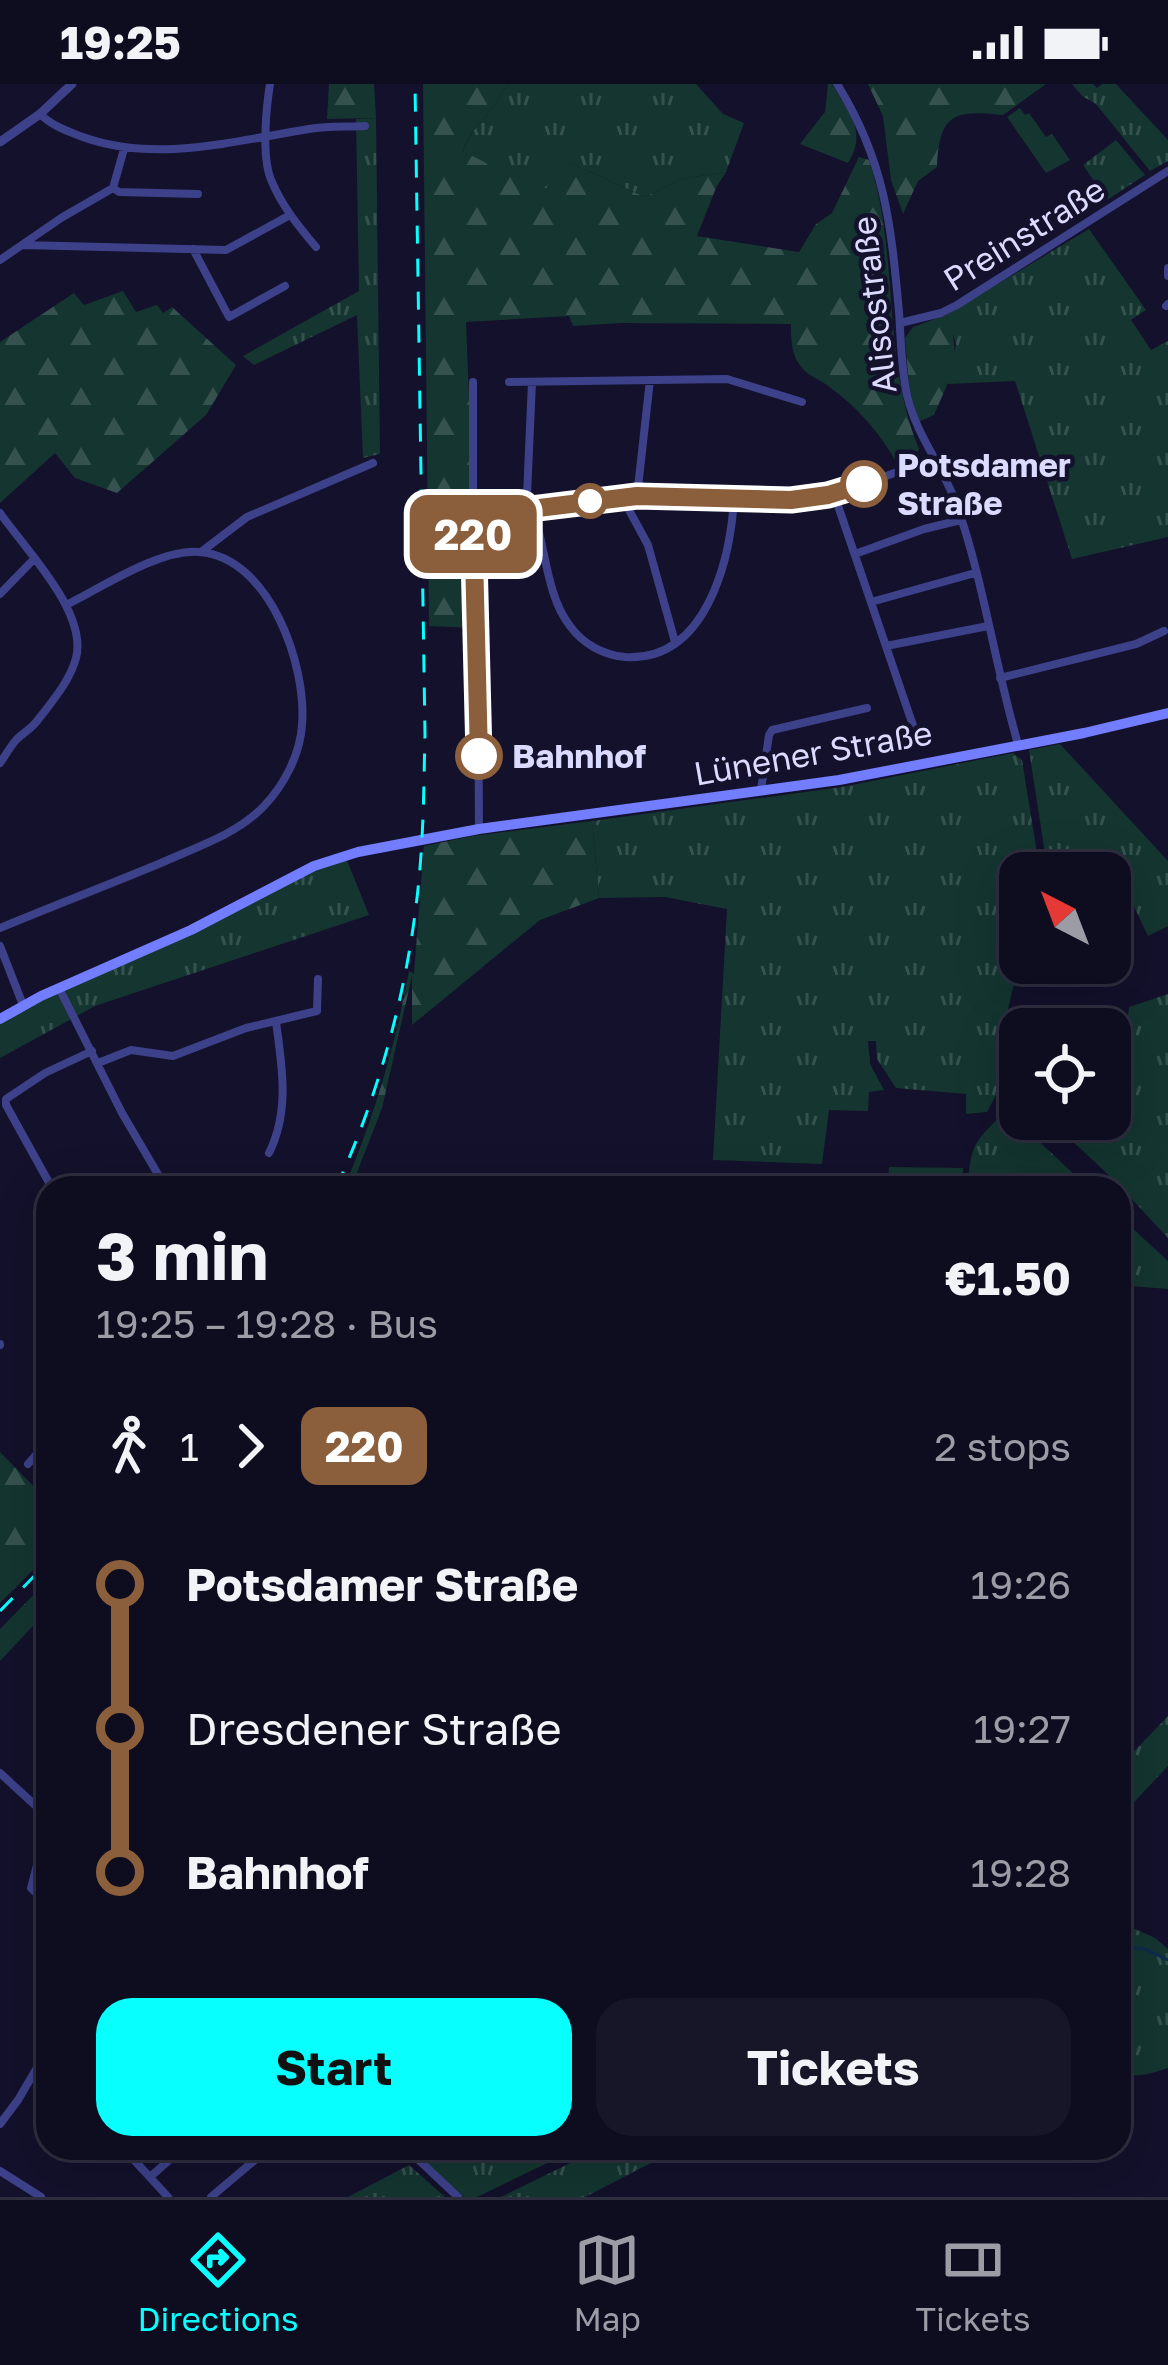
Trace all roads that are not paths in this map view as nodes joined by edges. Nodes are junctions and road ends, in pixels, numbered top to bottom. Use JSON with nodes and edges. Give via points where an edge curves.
{"nodes":[{"id":1,"x":72,"y":84,"type":"edge"},
{"id":2,"x":270,"y":84,"type":"edge"},
{"id":3,"x":837,"y":84,"type":"edge"},
{"id":4,"x":40,"y":114,"type":"junction"},
{"id":5,"x":365,"y":125,"type":"dead end"},
{"id":6,"x":267,"y":138,"type":"junction"},
{"id":7,"x":0,"y":142,"type":"edge"},
{"id":8,"x":124,"y":149,"type":"junction"},
{"id":9,"x":1168,"y":171,"type":"edge"},
{"id":10,"x":113,"y":188,"type":"junction"},
{"id":11,"x":198,"y":194,"type":"dead end"},
{"id":12,"x":290,"y":215,"type":"junction"},
{"id":13,"x":22,"y":245,"type":"junction"},
{"id":14,"x":316,"y":247,"type":"dead end"},
{"id":15,"x":192,"y":248,"type":"junction"},
{"id":16,"x":0,"y":260,"type":"edge"},
{"id":17,"x":285,"y":286,"type":"dead end"},
{"id":18,"x":899,"y":323,"type":"junction"},
{"id":19,"x":650,"y":380,"type":"junction"},
{"id":20,"x":473,"y":382,"type":"dead end"},
{"id":21,"x":509,"y":382,"type":"dead end"},
{"id":22,"x":532,"y":382,"type":"junction"},
{"id":23,"x":802,"y":402,"type":"dead end"},
{"id":24,"x":933,"y":459,"type":"junction"},
{"id":25,"x":374,"y":463,"type":"dead end"},
{"id":26,"x":834,"y":494,"type":"junction"},
{"id":27,"x":637,"y":496,"type":"junction"},
{"id":28,"x":622,"y":497,"type":"junction"},
{"id":29,"x":734,"y":499,"type":"junction"},
{"id":30,"x":529,"y":508,"type":"junction"},
{"id":31,"x":0,"y":513,"type":"edge"},
{"id":32,"x":473,"y":516,"type":"junction"},
{"id":33,"x":961,"y":520,"type":"junction"},
{"id":34,"x":201,"y":552,"type":"junction"},
{"id":35,"x":855,"y":554,"type":"junction"},
{"id":36,"x":34,"y":559,"type":"junction"},
{"id":37,"x":975,"y":573,"type":"junction"},
{"id":38,"x":0,"y":594,"type":"edge"},
{"id":39,"x":872,"y":602,"type":"junction"},
{"id":40,"x":66,"y":605,"type":"junction"},
{"id":41,"x":988,"y":626,"type":"junction"},
{"id":42,"x":1164,"y":631,"type":"dead end"},
{"id":43,"x":675,"y":642,"type":"junction"},
{"id":44,"x":886,"y":646,"type":"junction"},
{"id":45,"x":1000,"y":678,"type":"junction"},
{"id":46,"x":867,"y":708,"type":"dead end"},
{"id":47,"x":1168,"y":713,"type":"edge"},
{"id":48,"x":919,"y":743,"type":"dead end"},
{"id":49,"x":1018,"y":744,"type":"junction"},
{"id":50,"x":0,"y":763,"type":"edge"},
{"id":51,"x":760,"y":792,"type":"junction"},
{"id":52,"x":479,"y":829,"type":"junction"},
{"id":53,"x":0,"y":928,"type":"edge"},
{"id":54,"x":0,"y":946,"type":"edge"},
{"id":55,"x":318,"y":979,"type":"dead end"},
{"id":56,"x":59,"y":988,"type":"junction"},
{"id":57,"x":23,"y":1005,"type":"junction"},
{"id":58,"x":0,"y":1019,"type":"edge"},
{"id":59,"x":276,"y":1022,"type":"junction"},
{"id":60,"x":92,"y":1051,"type":"junction"},
{"id":61,"x":98,"y":1063,"type":"junction"},
{"id":62,"x":269,"y":1153,"type":"dead end"},
{"id":63,"x":45,"y":1176,"type":"edge"},
{"id":64,"x":159,"y":1176,"type":"edge"},
{"id":65,"x":36,"y":1455,"type":"edge"},
{"id":66,"x":28,"y":1464,"type":"dead end"},
{"id":67,"x":0,"y":1773,"type":"edge"},
{"id":68,"x":36,"y":1808,"type":"edge"},
{"id":69,"x":36,"y":2068,"type":"edge"},
{"id":70,"x":0,"y":2124,"type":"edge"},
{"id":71,"x":134,"y":2160,"type":"edge"},
{"id":72,"x":169,"y":2160,"type":"edge"},
{"id":73,"x":254,"y":2160,"type":"edge"},
{"id":74,"x":419,"y":2160,"type":"edge"},
{"id":75,"x":0,"y":2171,"type":"edge"},
{"id":76,"x":150,"y":2177,"type":"junction"},
{"id":77,"x":41,"y":2197,"type":"edge"},
{"id":78,"x":168,"y":2197,"type":"edge"},
{"id":79,"x":211,"y":2197,"type":"edge"},
{"id":80,"x":458,"y":2197,"type":"edge"}],
"edges":[{"from":1,"to":4,"type":"street"},
{"from":2,"to":6,"type":"street"},
{"from":3,"to":18,"type":"street","name":"Alisostraße","via":[[882,186]]},
{"from":4,"to":7,"type":"street"},
{"from":4,"to":8,"type":"street"},
{"from":5,"to":6,"type":"street"},
{"from":6,"to":8,"type":"street"},
{"from":6,"to":12,"type":"street","via":[[270,179]]},
{"from":8,"to":10,"type":"street"},
{"from":9,"to":18,"type":"street","name":"Preinstraße","via":[[957,305]]},
{"from":10,"to":11,"type":"street"},
{"from":10,"to":13,"type":"street"},
{"from":12,"to":14,"type":"street"},
{"from":12,"to":15,"type":"street","via":[[226,250]]},
{"from":13,"to":15,"type":"street"},
{"from":13,"to":16,"type":"street"},
{"from":15,"to":17,"type":"street","via":[[229,316]]},
{"from":18,"to":24,"type":"street","name":"Alisostraße","via":[[910,408]]},
{"from":19,"to":22,"type":"street"},
{"from":19,"to":23,"type":"street","via":[[727,379]]},
{"from":19,"to":27,"type":"street"},
{"from":20,"to":32,"type":"street"},
{"from":21,"to":22,"type":"street"},
{"from":22,"to":30,"type":"street"},
{"from":24,"to":26,"type":"street"},
{"from":24,"to":33,"type":"street","name":"Alisostraße"},
{"from":25,"to":34,"type":"street","via":[[247,517]]},
{"from":26,"to":29,"type":"street"},
{"from":26,"to":35,"type":"street"},
{"from":27,"to":28,"type":"street"},
{"from":27,"to":29,"type":"street"},
{"from":28,"to":30,"type":"street"},
{"from":28,"to":43,"type":"street","via":[[648,545]]},
{"from":29,"to":43,"type":"street","via":[[717,586]]},
{"from":30,"to":32,"type":"street"},
{"from":30,"to":43,"type":"street","via":[[559,609],[578,636],[602,652],[633,657]]},
{"from":31,"to":36,"type":"street"},
{"from":32,"to":52,"type":"street"},
{"from":33,"to":35,"type":"street"},
{"from":33,"to":37,"type":"street","name":"Alisostraße"},
{"from":34,"to":40,"type":"street","via":[[160,559]]},
{"from":34,"to":53,"type":"street","via":[[255,580],[293,651],[302,727],[290,769],[264,806],[226,834]]},
{"from":35,"to":39,"type":"street"},
{"from":36,"to":38,"type":"street"},
{"from":36,"to":40,"type":"street"},
{"from":37,"to":39,"type":"street"},
{"from":37,"to":41,"type":"street","name":"Alisostraße"},
{"from":39,"to":44,"type":"street"},
{"from":40,"to":50,"type":"street","via":[[77,627],[74,664]]},
{"from":41,"to":44,"type":"street"},
{"from":41,"to":45,"type":"street","name":"Alisostraße"},
{"from":42,"to":45,"type":"street"},
{"from":44,"to":48,"type":"street"},
{"from":45,"to":49,"type":"street","name":"Alisostraße"},
{"from":46,"to":51,"type":"street","via":[[772,730]]},
{"from":47,"to":49,"type":"main road","name":"Lünener Straße"},
{"from":49,"to":51,"type":"main road","name":"Lünener Straße"},
{"from":51,"to":52,"type":"main road","name":"Lünener Straße"},
{"from":52,"to":56,"type":"main road","name":"Lünener Straße","via":[[327,861]]},
{"from":54,"to":57,"type":"street"},
{"from":55,"to":59,"type":"street","via":[[317,1011]]},
{"from":56,"to":57,"type":"main road","name":"Lünener Straße"},
{"from":56,"to":60,"type":"street"},
{"from":57,"to":58,"type":"main road","name":"Lünener Straße"},
{"from":59,"to":61,"type":"street","via":[[173,1056],[136,1049]]},
{"from":59,"to":62,"type":"street","via":[[283,1113]]},
{"from":60,"to":61,"type":"street"},
{"from":60,"to":63,"type":"street","via":[[6,1099]]},
{"from":61,"to":64,"type":"street"},
{"from":65,"to":66,"type":"street"},
{"from":67,"to":68,"type":"street"},
{"from":69,"to":70,"type":"street"},
{"from":71,"to":76,"type":"street"},
{"from":72,"to":76,"type":"street"},
{"from":73,"to":79,"type":"street"},
{"from":74,"to":80,"type":"street"},
{"from":75,"to":77,"type":"street"},
{"from":76,"to":78,"type":"street"}]}
